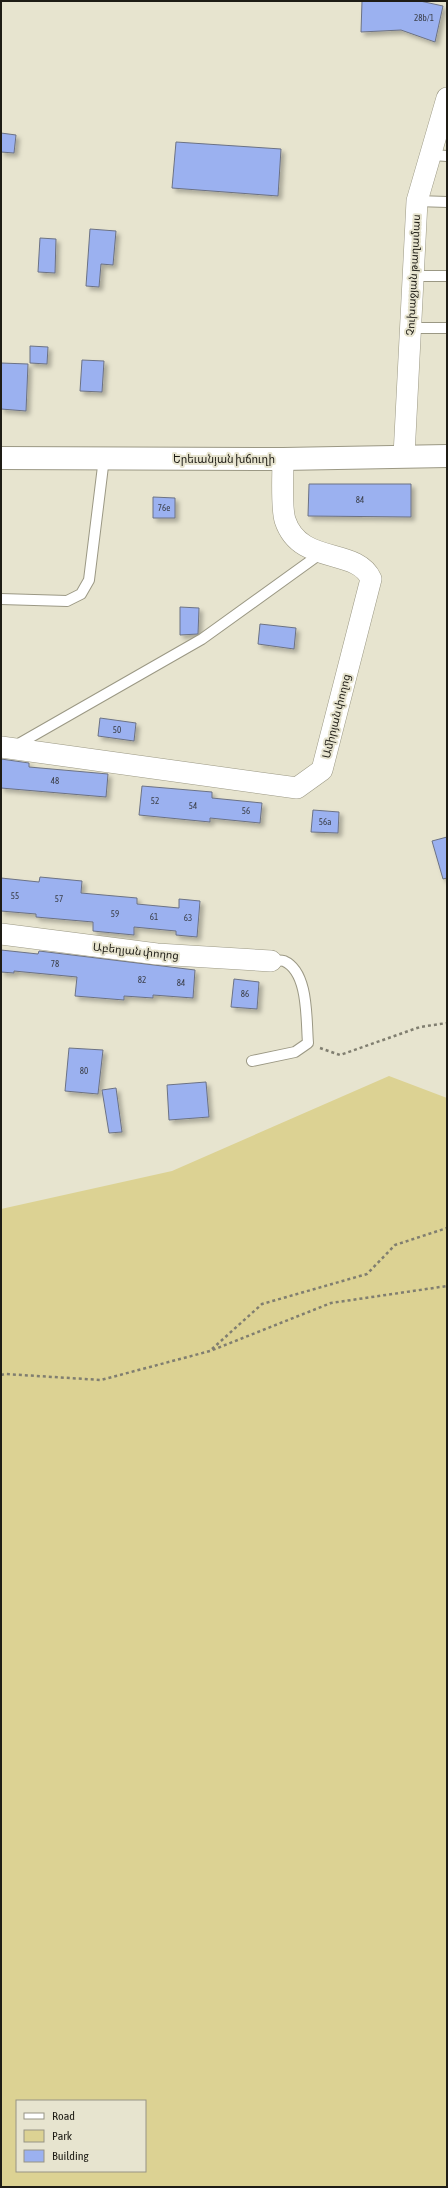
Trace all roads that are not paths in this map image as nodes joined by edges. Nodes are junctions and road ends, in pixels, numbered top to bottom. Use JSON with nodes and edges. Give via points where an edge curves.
{"nodes":[{"id":1,"x":447,"y":98,"type":"edge"},
{"id":2,"x":440,"y":155,"type":"edge"},
{"id":3,"x":417,"y":201,"type":"junction"},
{"id":4,"x":447,"y":202,"type":"edge"},
{"id":5,"x":413,"y":276,"type":"junction"},
{"id":6,"x":447,"y":276,"type":"edge"},
{"id":7,"x":411,"y":328,"type":"junction"},
{"id":8,"x":447,"y":328,"type":"edge"},
{"id":9,"x":404,"y":456,"type":"junction"},
{"id":10,"x":447,"y":456,"type":"edge"},
{"id":11,"x":1,"y":458,"type":"edge"},
{"id":12,"x":104,"y":458,"type":"junction"},
{"id":13,"x":283,"y":459,"type":"junction"},
{"id":14,"x":320,"y":554,"type":"junction"},
{"id":15,"x":1,"y":599,"type":"edge"},
{"id":16,"x":6,"y":747,"type":"edge"},
{"id":17,"x":1,"y":934,"type":"edge"},
{"id":18,"x":271,"y":961,"type":"joint"},
{"id":19,"x":252,"y":1061,"type":"dead end"}],
"edges":[{"from":1,"to":2,"type":"street","name":"Չուխաջյան թաղամաս"},
{"from":2,"to":3,"type":"street","name":"Չուխաջյան թաղամաս"},
{"from":3,"to":4,"type":"lane"},
{"from":3,"to":5,"type":"street","name":"Չուխաջյան թաղամաս"},
{"from":5,"to":6,"type":"lane"},
{"from":5,"to":7,"type":"street","name":"Չուխաջյան թաղամաս"},
{"from":7,"to":8,"type":"lane"},
{"from":7,"to":9,"type":"street","name":"Չուխաջյան թաղամաս"},
{"from":9,"to":10,"type":"highway","name":"Երեւանյան խճուղի"},
{"from":9,"to":13,"type":"highway","name":"Երեւանյան խճուղի"},
{"from":11,"to":12,"type":"highway","name":"Երեւանյան խճուղի"},
{"from":12,"to":13,"type":"highway","name":"Երեւանյան խճուղի"},
{"from":12,"to":15,"type":"lane","via":[[89,580],[81,594],[67,601]]},
{"from":13,"to":14,"type":"street","name":"Ամիրյան փողոց","via":[[285,519],[292,536]]},
{"from":14,"to":16,"type":"lane","via":[[202,639]]},
{"from":14,"to":16,"type":"street","name":"Ամիրյան փողոց","via":[[358,564],[367,570],[371,579],[322,770],[297,788]]},
{"from":17,"to":18,"type":"street","name":"Աբեղյան փողոց","via":[[157,954]]},
{"from":18,"to":19,"type":"lane","via":[[283,960],[296,970],[303,986],[308,1043],[295,1052]]}]}
